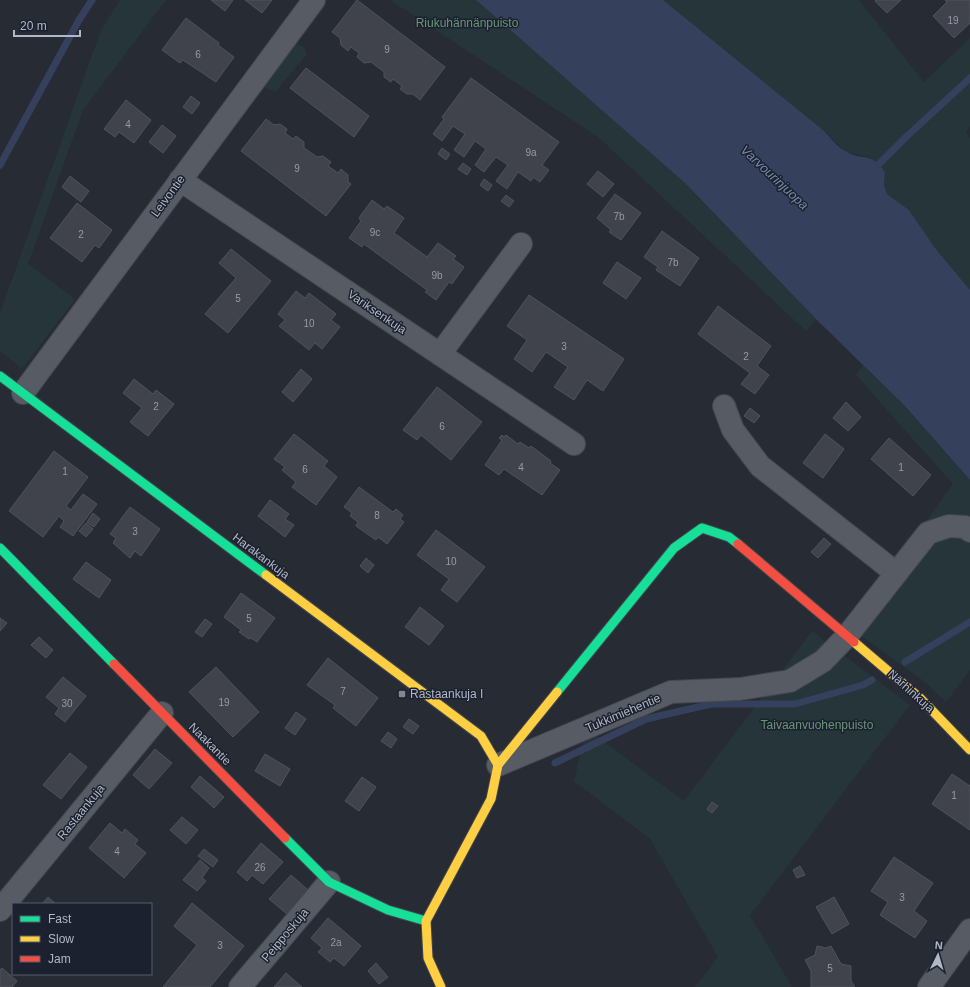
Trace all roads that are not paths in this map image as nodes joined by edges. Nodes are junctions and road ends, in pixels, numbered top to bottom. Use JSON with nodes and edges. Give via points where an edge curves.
{"nodes":[{"id":1,"x":314,"y":0,"type":"edge"},
{"id":2,"x":180,"y":180,"type":"junction"},
{"id":3,"x":521,"y":244,"type":"dead end"},
{"id":4,"x":440,"y":354,"type":"junction"},
{"id":5,"x":0,"y":376,"type":"edge"},
{"id":6,"x":23,"y":393,"type":"junction"},
{"id":7,"x":724,"y":406,"type":"dead end"},
{"id":8,"x":574,"y":444,"type":"dead end"},
{"id":9,"x":970,"y":531,"type":"edge"},
{"id":10,"x":0,"y":548,"type":"edge"},
{"id":11,"x":896,"y":573,"type":"junction"},
{"id":12,"x":848,"y":636,"type":"junction"},
{"id":13,"x":162,"y":713,"type":"junction"},
{"id":14,"x":970,"y":750,"type":"edge"},
{"id":15,"x":498,"y":765,"type":"junction"},
{"id":16,"x":329,"y":882,"type":"junction"},
{"id":17,"x":0,"y":910,"type":"edge"},
{"id":18,"x":426,"y":921,"type":"junction"},
{"id":19,"x":970,"y":930,"type":"edge"},
{"id":20,"x":240,"y":987,"type":"edge"},
{"id":21,"x":441,"y":987,"type":"edge"},
{"id":22,"x":929,"y":987,"type":"edge"}],
"edges":[{"from":1,"to":2,"type":"street","name":"Leivontie"},
{"from":2,"to":4,"type":"street","name":"Variksenkuja"},
{"from":2,"to":6,"type":"street","name":"Leivontie"},
{"from":3,"to":4,"type":"street"},
{"from":4,"to":8,"type":"street","name":"Variksenkuja"},
{"from":5,"to":6,"type":"street","name":"Harakankuja"},
{"from":6,"to":15,"type":"street","name":"Harakankuja","via":[[481,736]]},
{"from":7,"to":11,"type":"street","via":[[733,430],[760,466]]},
{"from":9,"to":11,"type":"street","name":"Tukkimiehentie","via":[[965,527],[949,526],[928,532]]},
{"from":10,"to":13,"type":"street","name":"Naakantie"},
{"from":11,"to":12,"type":"street","name":"Tukkimiehentie"},
{"from":12,"to":14,"type":"street","name":"Närhinkuja","via":[[921,699]]},
{"from":12,"to":15,"type":"street","name":"Tukkimiehentie","via":[[823,661],[790,681],[740,689],[671,692]]},
{"from":12,"to":15,"type":"street","name":"Närhinkuja","via":[[729,537],[702,528],[674,548]]},
{"from":13,"to":16,"type":"street","name":"Naakantie"},
{"from":13,"to":17,"type":"street","name":"Rastaankuja"},
{"from":15,"to":18,"type":"street","via":[[491,799]]},
{"from":16,"to":18,"type":"street","name":"Naakantie","via":[[388,910]]},
{"from":16,"to":20,"type":"street","name":"Peipposkuja"},
{"from":18,"to":21,"type":"street","via":[[428,958]]},
{"from":19,"to":22,"type":"street"}]}
